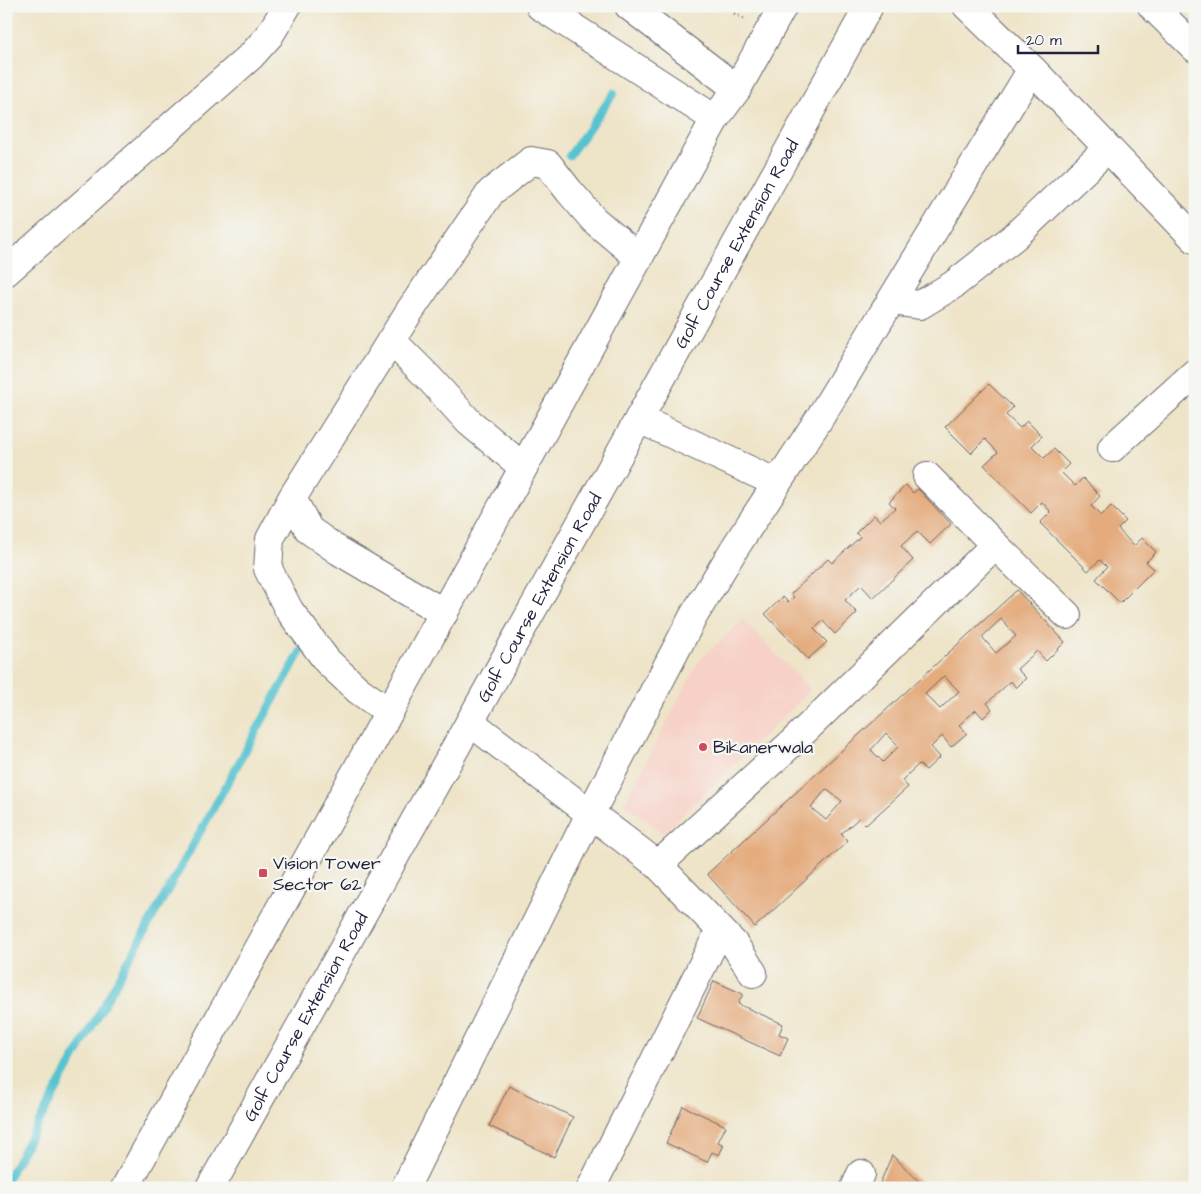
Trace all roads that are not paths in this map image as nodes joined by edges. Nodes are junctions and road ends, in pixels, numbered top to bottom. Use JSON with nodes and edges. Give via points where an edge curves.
{"nodes":[{"id":1,"x":287,"y":6,"type":"edge"},
{"id":2,"x":540,"y":6,"type":"edge"},
{"id":3,"x":629,"y":6,"type":"edge"},
{"id":4,"x":783,"y":6,"type":"edge"},
{"id":5,"x":869,"y":6,"type":"edge"},
{"id":6,"x":967,"y":6,"type":"edge"},
{"id":7,"x":1152,"y":6,"type":"edge"},
{"id":8,"x":1195,"y":48,"type":"edge"},
{"id":9,"x":1032,"y":69,"type":"junction"},
{"id":10,"x":737,"y":89,"type":"junction"},
{"id":11,"x":715,"y":119,"type":"junction"},
{"id":12,"x":1107,"y":149,"type":"junction"},
{"id":13,"x":1195,"y":239,"type":"edge"},
{"id":14,"x":639,"y":258,"type":"junction"},
{"id":15,"x":6,"y":272,"type":"edge"},
{"id":16,"x":891,"y":301,"type":"junction"},
{"id":17,"x":391,"y":340,"type":"junction"},
{"id":18,"x":1195,"y":373,"type":"edge"},
{"id":19,"x":639,"y":419,"type":"junction"},
{"id":20,"x":1112,"y":448,"type":"dead end"},
{"id":21,"x":524,"y":467,"type":"junction"},
{"id":22,"x":927,"y":476,"type":"dead end"},
{"id":23,"x":777,"y":483,"type":"junction"},
{"id":24,"x":292,"y":498,"type":"junction"},
{"id":25,"x":995,"y":545,"type":"junction"},
{"id":26,"x":444,"y":613,"type":"junction"},
{"id":27,"x":1067,"y":615,"type":"dead end"},
{"id":28,"x":389,"y":712,"type":"junction"},
{"id":29,"x":470,"y":722,"type":"junction"},
{"id":30,"x":590,"y":814,"type":"junction"},
{"id":31,"x":658,"y":865,"type":"junction"},
{"id":32,"x":720,"y":930,"type":"junction"},
{"id":33,"x":753,"y":973,"type":"dead end"},
{"id":34,"x":125,"y":1188,"type":"edge"},
{"id":35,"x":210,"y":1188,"type":"edge"},
{"id":36,"x":405,"y":1188,"type":"edge"},
{"id":37,"x":591,"y":1188,"type":"edge"}],
"edges":[{"from":1,"to":15,"type":"main road","via":[[269,36],[251,56]]},
{"from":2,"to":11,"type":"main road"},
{"from":3,"to":10,"type":"main road"},
{"from":4,"to":10,"type":"main road"},
{"from":5,"to":19,"type":"main road","name":"Golf Course Extension Road"},
{"from":6,"to":9,"type":"main road"},
{"from":7,"to":8,"type":"main road"},
{"from":9,"to":12,"type":"main road"},
{"from":9,"to":16,"type":"main road"},
{"from":10,"to":11,"type":"main road"},
{"from":11,"to":14,"type":"main road"},
{"from":12,"to":13,"type":"main road"},
{"from":12,"to":16,"type":"main road","via":[[1014,238],[953,286],[920,304]]},
{"from":14,"to":17,"type":"main road","via":[[594,220],[548,164],[531,161],[490,192]]},
{"from":14,"to":21,"type":"main road"},
{"from":16,"to":23,"type":"main road"},
{"from":17,"to":21,"type":"main road","via":[[469,422]]},
{"from":17,"to":24,"type":"main road"},
{"from":18,"to":20,"type":"main road"},
{"from":19,"to":23,"type":"main road"},
{"from":19,"to":29,"type":"main road","name":"Golf Course Extension Road"},
{"from":21,"to":26,"type":"main road"},
{"from":22,"to":25,"type":"main road"},
{"from":23,"to":30,"type":"main road","via":[[694,615]]},
{"from":24,"to":26,"type":"main road","via":[[309,530]]},
{"from":24,"to":28,"type":"main road","via":[[270,539],[268,569],[290,610],[327,661],[358,690]]},
{"from":25,"to":27,"type":"main road"},
{"from":25,"to":31,"type":"main road","via":[[794,741]]},
{"from":26,"to":28,"type":"main road"},
{"from":28,"to":34,"type":"main road"},
{"from":29,"to":30,"type":"main road"},
{"from":29,"to":35,"type":"main road","name":"Golf Course Extension Road"},
{"from":30,"to":31,"type":"main road"},
{"from":30,"to":36,"type":"main road"},
{"from":31,"to":32,"type":"main road"},
{"from":32,"to":33,"type":"main road","via":[[734,944]]},
{"from":32,"to":37,"type":"main road"}]}
